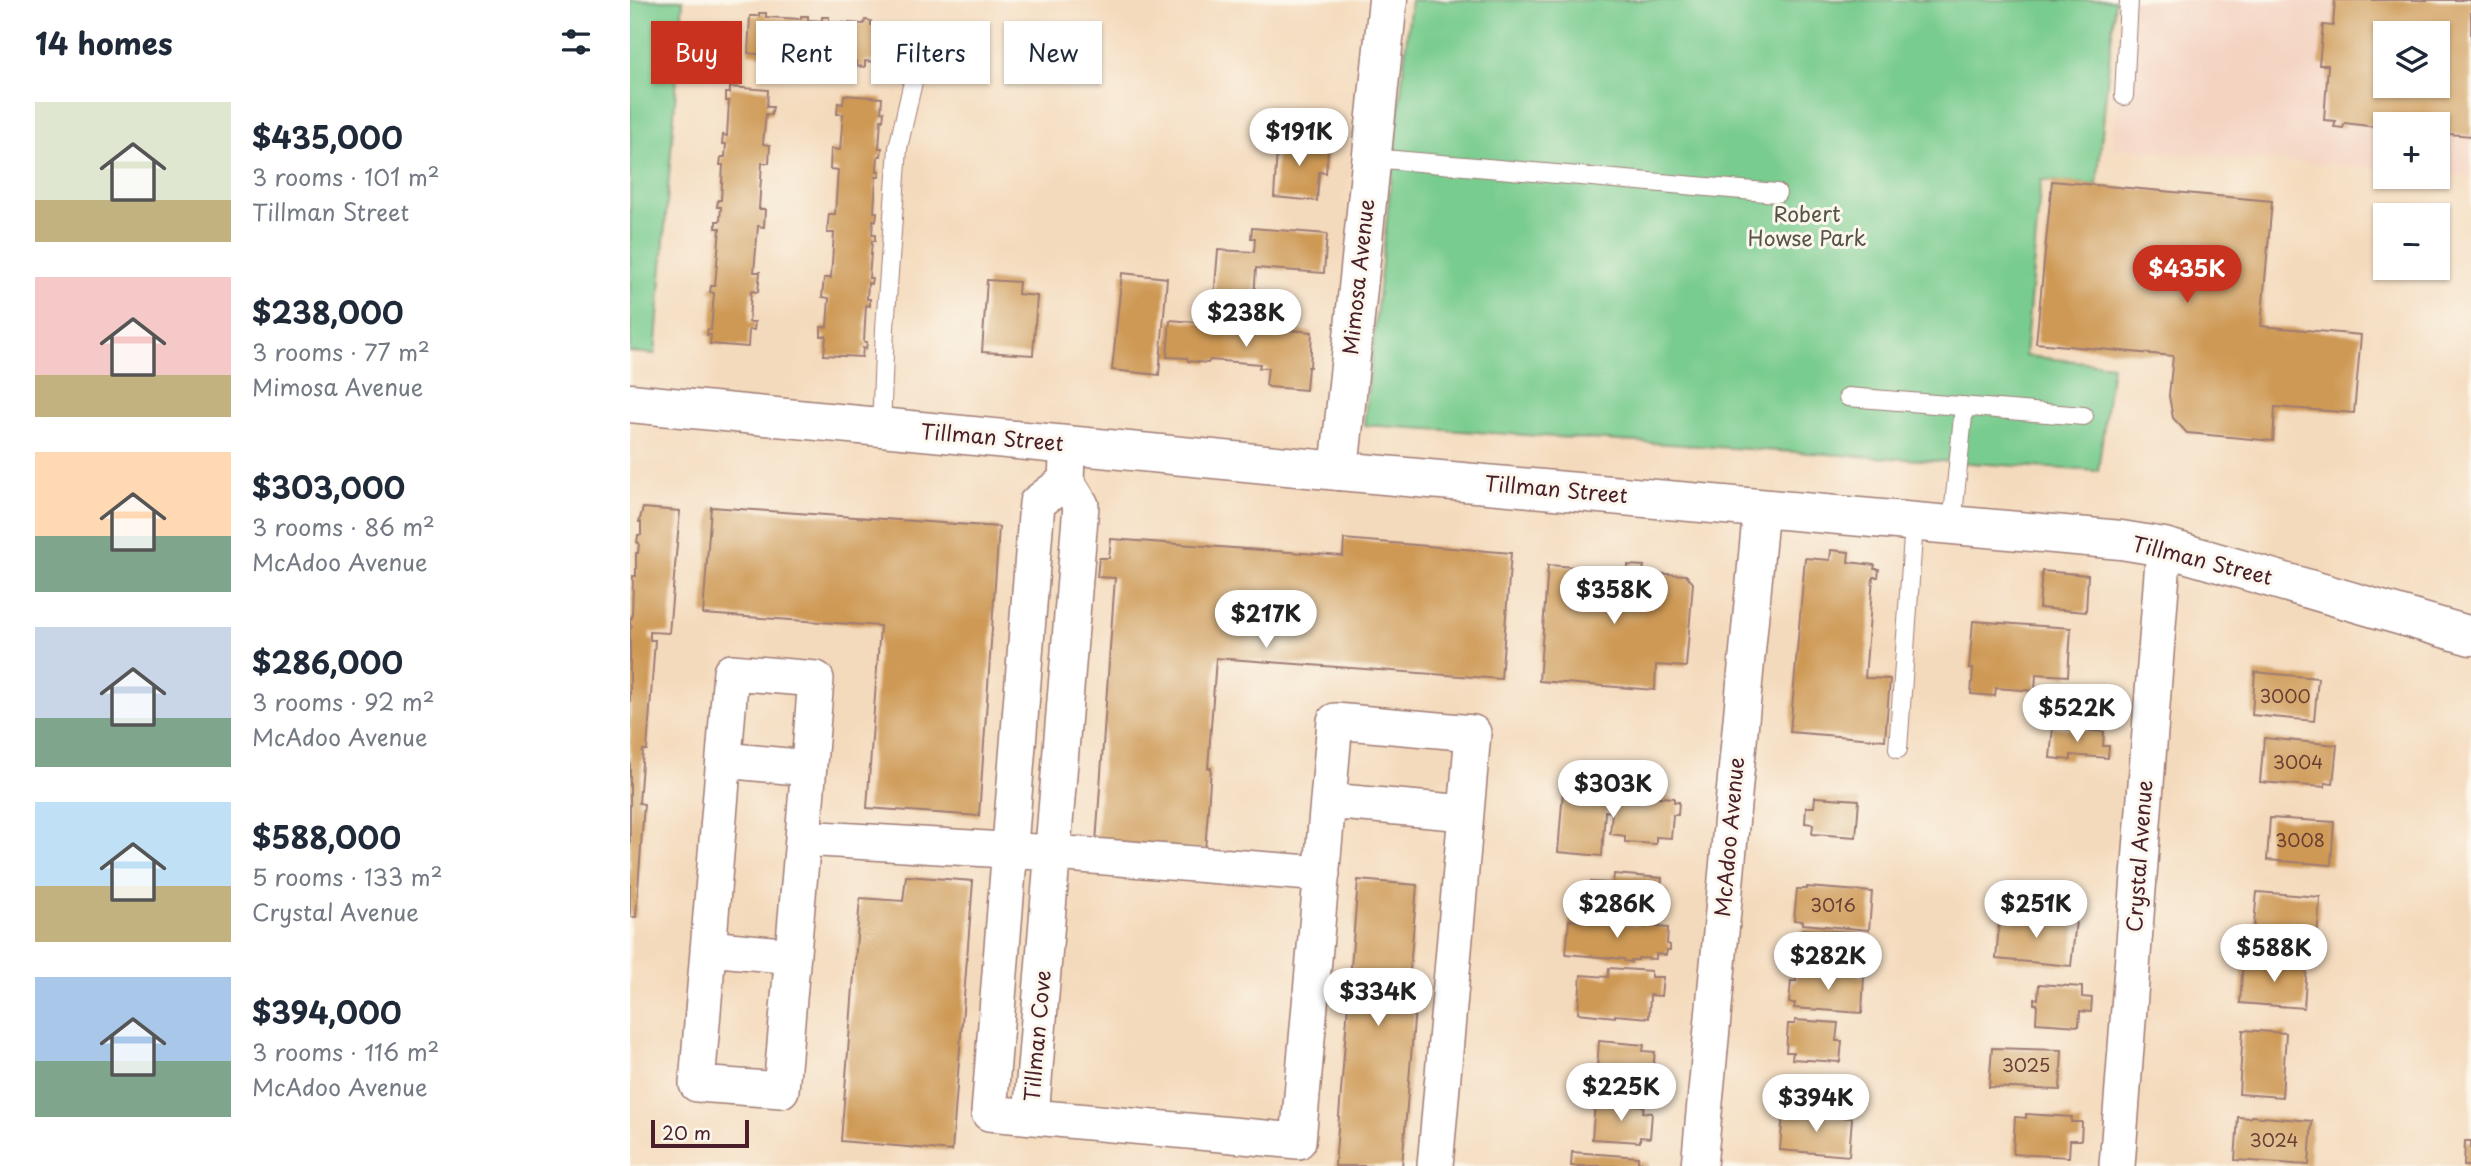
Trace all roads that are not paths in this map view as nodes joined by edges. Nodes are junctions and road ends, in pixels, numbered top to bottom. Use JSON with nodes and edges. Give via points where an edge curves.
{"nodes":[{"id":1,"x":1388,"y":0,"type":"edge"},
{"id":2,"x":2129,"y":0,"type":"edge"},
{"id":3,"x":912,"y":84,"type":"edge"},
{"id":4,"x":2124,"y":96,"type":"dead end"},
{"id":5,"x":1372,"y":158,"type":"junction"},
{"id":6,"x":1777,"y":193,"type":"dead end"},
{"id":7,"x":1848,"y":397,"type":"dead end"},
{"id":8,"x":630,"y":403,"type":"edge"},
{"id":9,"x":1964,"y":406,"type":"junction"},
{"id":10,"x":2084,"y":416,"type":"dead end"},
{"id":11,"x":881,"y":428,"type":"junction"},
{"id":12,"x":1067,"y":463,"type":"junction"},
{"id":13,"x":1339,"y":471,"type":"junction"},
{"id":14,"x":1761,"y":508,"type":"junction"},
{"id":15,"x":1914,"y":523,"type":"junction"},
{"id":16,"x":1952,"y":526,"type":"junction"},
{"id":17,"x":2164,"y":547,"type":"junction"},
{"id":18,"x":2471,"y":636,"type":"edge"},
{"id":19,"x":1018,"y":741,"type":"junction"},
{"id":20,"x":1063,"y":745,"type":"junction"},
{"id":21,"x":1898,"y":749,"type":"dead end"},
{"id":22,"x":724,"y":760,"type":"junction"},
{"id":23,"x":808,"y":768,"type":"junction"},
{"id":24,"x":1328,"y":801,"type":"junction"},
{"id":25,"x":1466,"y":813,"type":"junction"},
{"id":26,"x":803,"y":838,"type":"junction"},
{"id":27,"x":1010,"y":850,"type":"junction"},
{"id":28,"x":1054,"y":853,"type":"junction"},
{"id":29,"x":1322,"y":874,"type":"junction"},
{"id":30,"x":708,"y":948,"type":"junction"},
{"id":31,"x":793,"y":956,"type":"junction"},
{"id":32,"x":1031,"y":1116,"type":"junction"},
{"id":33,"x":1297,"y":1153,"type":"edge"},
{"id":34,"x":1435,"y":1166,"type":"edge"},
{"id":35,"x":1699,"y":1166,"type":"edge"},
{"id":36,"x":2117,"y":1166,"type":"edge"}],
"edges":[{"from":1,"to":5,"type":"main road","name":"Mimosa Avenue"},
{"from":2,"to":4,"type":"lane"},
{"from":3,"to":11,"type":"lane","via":[[898,148]]},
{"from":5,"to":6,"type":"lane"},
{"from":5,"to":13,"type":"main road","name":"Mimosa Avenue"},
{"from":7,"to":9,"type":"lane"},
{"from":8,"to":11,"type":"main road","name":"Tillman Street"},
{"from":9,"to":10,"type":"lane"},
{"from":9,"to":16,"type":"lane"},
{"from":11,"to":12,"type":"main road","name":"Tillman Street"},
{"from":12,"to":13,"type":"main road","name":"Tillman Street"},
{"from":12,"to":19,"type":"street","name":"Tillman Cove","via":[[1037,503]]},
{"from":12,"to":20,"type":"street","name":"Tillman Cove","via":[[1081,505]]},
{"from":13,"to":14,"type":"main road","name":"Tillman Street"},
{"from":14,"to":15,"type":"main road","name":"Tillman Street"},
{"from":14,"to":35,"type":"street","name":"McAdoo Avenue"},
{"from":15,"to":16,"type":"main road","name":"Tillman Street"},
{"from":15,"to":21,"type":"lane"},
{"from":16,"to":17,"type":"main road","name":"Tillman Street"},
{"from":17,"to":18,"type":"main road","name":"Tillman Street"},
{"from":17,"to":36,"type":"street","name":"Crystal Avenue"},
{"from":19,"to":20,"type":"street"},
{"from":19,"to":27,"type":"street","name":"Tillman Cove"},
{"from":20,"to":28,"type":"street","name":"Tillman Cove"},
{"from":22,"to":23,"type":"street"},
{"from":22,"to":23,"type":"street","via":[[731,672],[816,679]]},
{"from":22,"to":30,"type":"street"},
{"from":23,"to":26,"type":"street"},
{"from":24,"to":25,"type":"street"},
{"from":24,"to":25,"type":"street","via":[[1335,721],[1473,733]]},
{"from":24,"to":29,"type":"street"},
{"from":25,"to":34,"type":"street"},
{"from":26,"to":27,"type":"street"},
{"from":26,"to":31,"type":"street"},
{"from":27,"to":28,"type":"street"},
{"from":27,"to":32,"type":"street","name":"Tillman Cove","via":[[989,1113]]},
{"from":28,"to":29,"type":"street"},
{"from":28,"to":32,"type":"street","name":"Tillman Cove"},
{"from":29,"to":33,"type":"street"},
{"from":30,"to":31,"type":"street"},
{"from":30,"to":31,"type":"street","via":[[696,1084],[781,1090]]},
{"from":32,"to":33,"type":"street"}]}
